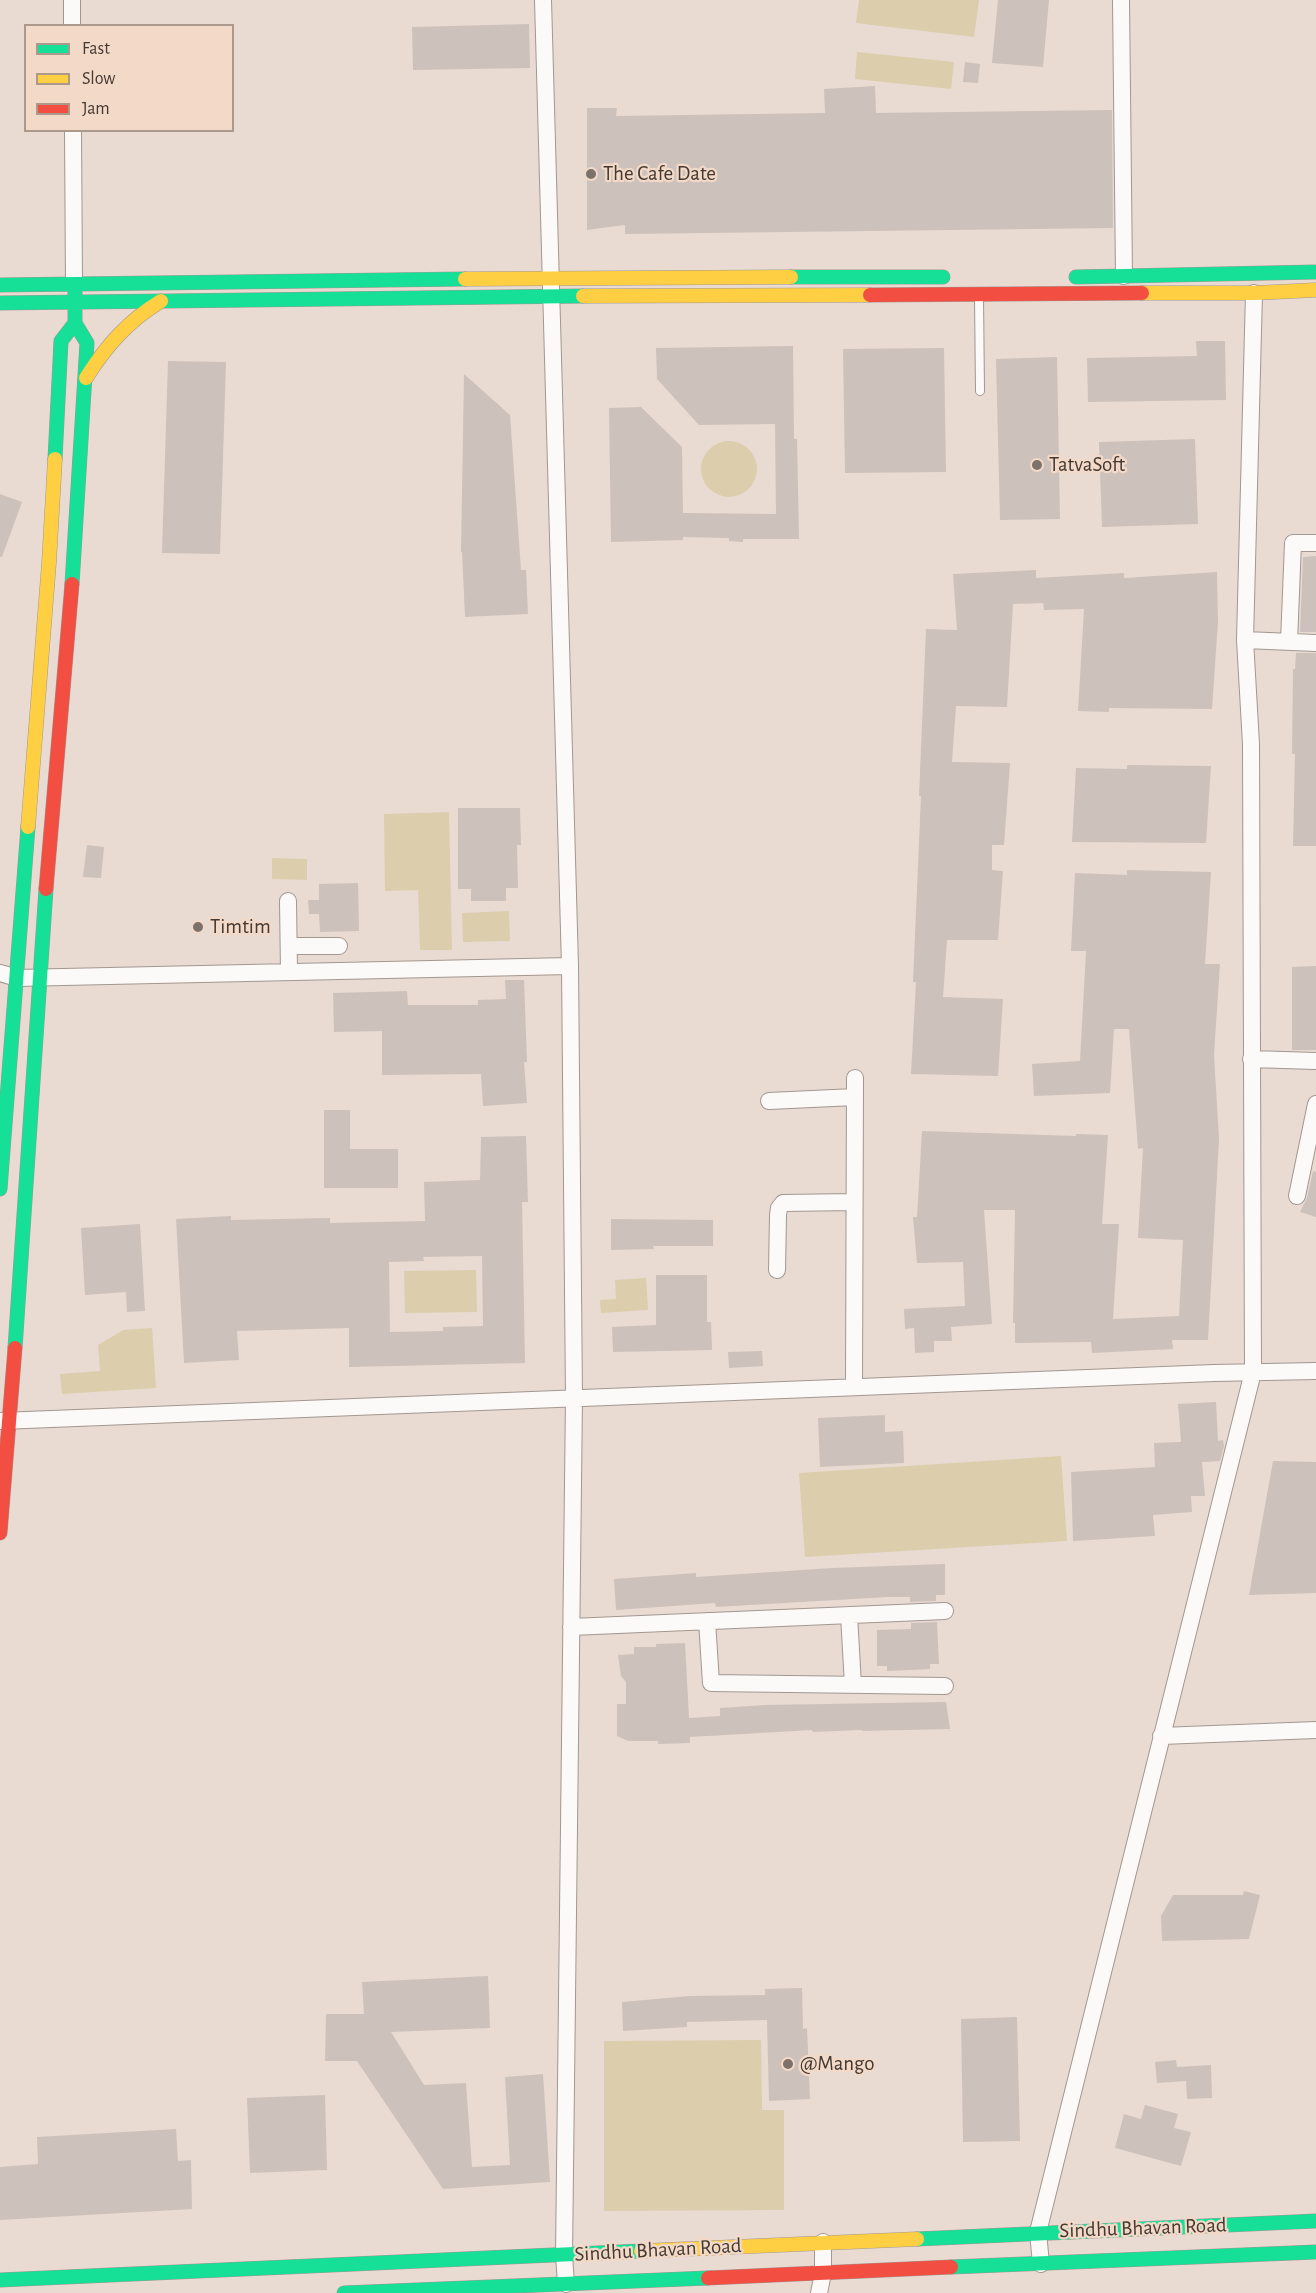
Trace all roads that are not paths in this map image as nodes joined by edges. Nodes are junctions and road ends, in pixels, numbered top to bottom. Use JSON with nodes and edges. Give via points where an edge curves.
{"nodes":[{"id":1,"x":72,"y":0,"type":"edge"},
{"id":2,"x":543,"y":0,"type":"edge"},
{"id":3,"x":1121,"y":0,"type":"edge"},
{"id":4,"x":72,"y":24,"type":"edge"},
{"id":5,"x":73,"y":132,"type":"edge"},
{"id":6,"x":1316,"y":272,"type":"edge"},
{"id":7,"x":1124,"y":276,"type":"junction"},
{"id":8,"x":952,"y":277,"type":"dead end"},
{"id":9,"x":1059,"y":277,"type":"dead end"},
{"id":10,"x":550,"y":278,"type":"junction"},
{"id":11,"x":74,"y":284,"type":"junction"},
{"id":12,"x":0,"y":285,"type":"edge"},
{"id":13,"x":1316,"y":290,"type":"edge"},
{"id":14,"x":1254,"y":293,"type":"junction"},
{"id":15,"x":980,"y":294,"type":"junction"},
{"id":16,"x":550,"y":296,"type":"junction"},
{"id":17,"x":161,"y":301,"type":"junction"},
{"id":18,"x":75,"y":302,"type":"junction"},
{"id":19,"x":0,"y":303,"type":"edge"},
{"id":20,"x":75,"y":323,"type":"junction"},
{"id":21,"x":84,"y":380,"type":"junction"},
{"id":22,"x":980,"y":391,"type":"dead end"},
{"id":23,"x":1316,"y":543,"type":"edge"},
{"id":24,"x":1245,"y":640,"type":"junction"},
{"id":25,"x":1289,"y":642,"type":"junction"},
{"id":26,"x":1316,"y":643,"type":"edge"},
{"id":27,"x":288,"y":901,"type":"dead end"},
{"id":28,"x":289,"y":946,"type":"junction"},
{"id":29,"x":339,"y":946,"type":"dead end"},
{"id":30,"x":570,"y":966,"type":"junction"},
{"id":31,"x":289,"y":972,"type":"junction"},
{"id":32,"x":0,"y":973,"type":"edge"},
{"id":33,"x":39,"y":977,"type":"junction"},
{"id":34,"x":17,"y":978,"type":"junction"},
{"id":35,"x":1251,"y":1059,"type":"junction"},
{"id":36,"x":1316,"y":1061,"type":"edge"},
{"id":37,"x":855,"y":1078,"type":"dead end"},
{"id":38,"x":855,"y":1097,"type":"junction"},
{"id":39,"x":769,"y":1101,"type":"dead end"},
{"id":40,"x":1316,"y":1104,"type":"edge"},
{"id":41,"x":0,"y":1189,"type":"edge"},
{"id":42,"x":1297,"y":1196,"type":"dead end"},
{"id":43,"x":854,"y":1202,"type":"junction"},
{"id":44,"x":777,"y":1270,"type":"dead end"},
{"id":45,"x":1316,"y":1371,"type":"edge"},
{"id":46,"x":1254,"y":1372,"type":"junction"},
{"id":47,"x":854,"y":1387,"type":"junction"},
{"id":48,"x":574,"y":1398,"type":"junction"},
{"id":49,"x":5,"y":1421,"type":"edge"},
{"id":50,"x":0,"y":1533,"type":"edge"},
{"id":51,"x":945,"y":1611,"type":"dead end"},
{"id":52,"x":849,"y":1615,"type":"junction"},
{"id":53,"x":707,"y":1621,"type":"junction"},
{"id":54,"x":571,"y":1627,"type":"junction"},
{"id":55,"x":853,"y":1685,"type":"junction"},
{"id":56,"x":945,"y":1686,"type":"dead end"},
{"id":57,"x":1316,"y":1731,"type":"edge"},
{"id":58,"x":1161,"y":1736,"type":"junction"},
{"id":59,"x":1316,"y":2221,"type":"edge"},
{"id":60,"x":1038,"y":2232,"type":"junction"},
{"id":61,"x":823,"y":2242,"type":"junction"},
{"id":62,"x":1316,"y":2252,"type":"edge"},
{"id":63,"x":564,"y":2255,"type":"junction"},
{"id":64,"x":1041,"y":2264,"type":"junction"},
{"id":65,"x":823,"y":2273,"type":"junction"},
{"id":66,"x":0,"y":2280,"type":"edge"},
{"id":67,"x":566,"y":2284,"type":"junction"},
{"id":68,"x":345,"y":2293,"type":"edge"},
{"id":69,"x":819,"y":2293,"type":"edge"}],
"edges":[{"from":1,"to":4,"type":"street"},
{"from":2,"to":10,"type":"street"},
{"from":3,"to":7,"type":"street"},
{"from":5,"to":11,"type":"street"},
{"from":6,"to":7,"type":"main road"},
{"from":7,"to":9,"type":"main road"},
{"from":8,"to":10,"type":"main road"},
{"from":10,"to":11,"type":"main road"},
{"from":10,"to":16,"type":"street"},
{"from":11,"to":12,"type":"main road"},
{"from":11,"to":18,"type":"main road"},
{"from":13,"to":14,"type":"main road"},
{"from":14,"to":15,"type":"main road"},
{"from":14,"to":24,"type":"street"},
{"from":15,"to":16,"type":"main road"},
{"from":15,"to":22,"type":"lane"},
{"from":16,"to":17,"type":"main road"},
{"from":16,"to":30,"type":"street"},
{"from":17,"to":18,"type":"main road"},
{"from":17,"to":21,"type":"main road","via":[[118,331]]},
{"from":18,"to":19,"type":"main road"},
{"from":18,"to":20,"type":"main road"},
{"from":20,"to":21,"type":"main road","via":[[87,343]]},
{"from":20,"to":34,"type":"main road","via":[[61,341],[49,563]]},
{"from":21,"to":33,"type":"main road","via":[[74,565]]},
{"from":23,"to":25,"type":"street","via":[[1293,543]]},
{"from":24,"to":25,"type":"street"},
{"from":24,"to":35,"type":"street","via":[[1251,744]]},
{"from":25,"to":26,"type":"street"},
{"from":27,"to":28,"type":"street"},
{"from":28,"to":29,"type":"street"},
{"from":28,"to":31,"type":"street"},
{"from":30,"to":31,"type":"street"},
{"from":30,"to":48,"type":"street"},
{"from":31,"to":33,"type":"street"},
{"from":32,"to":34,"type":"street"},
{"from":33,"to":34,"type":"street"},
{"from":33,"to":49,"type":"main road"},
{"from":34,"to":41,"type":"main road"},
{"from":35,"to":36,"type":"street"},
{"from":35,"to":46,"type":"street"},
{"from":37,"to":38,"type":"street"},
{"from":38,"to":39,"type":"street"},
{"from":38,"to":43,"type":"street"},
{"from":40,"to":42,"type":"street"},
{"from":43,"to":44,"type":"street","via":[[783,1203],[778,1215]]},
{"from":43,"to":47,"type":"street"},
{"from":45,"to":46,"type":"street"},
{"from":46,"to":47,"type":"street"},
{"from":46,"to":58,"type":"street"},
{"from":47,"to":48,"type":"street"},
{"from":48,"to":49,"type":"street"},
{"from":48,"to":54,"type":"street"},
{"from":49,"to":50,"type":"main road"},
{"from":51,"to":52,"type":"street"},
{"from":52,"to":53,"type":"street"},
{"from":52,"to":55,"type":"street"},
{"from":53,"to":54,"type":"street"},
{"from":53,"to":55,"type":"street","via":[[711,1683]]},
{"from":54,"to":63,"type":"street"},
{"from":55,"to":56,"type":"street"},
{"from":57,"to":58,"type":"street"},
{"from":58,"to":60,"type":"street"},
{"from":59,"to":60,"type":"main road","name":"Sindhu Bhavan Road"},
{"from":60,"to":61,"type":"main road","name":"Sindhu Bhavan Road"},
{"from":60,"to":64,"type":"street"},
{"from":61,"to":63,"type":"main road","name":"Sindhu Bhavan Road"},
{"from":61,"to":65,"type":"street"},
{"from":62,"to":64,"type":"main road","name":"Sindhu Bhavan Road"},
{"from":63,"to":66,"type":"main road","name":"Sindhu Bhavan Road"},
{"from":63,"to":67,"type":"street"},
{"from":64,"to":65,"type":"main road","name":"Sindhu Bhavan Road"},
{"from":65,"to":67,"type":"main road","name":"Sindhu Bhavan Road"},
{"from":65,"to":69,"type":"street"},
{"from":67,"to":68,"type":"main road","name":"Sindhu Bhavan Road"}]}
